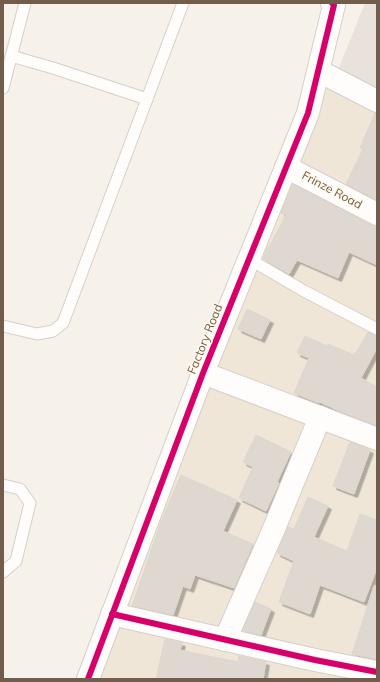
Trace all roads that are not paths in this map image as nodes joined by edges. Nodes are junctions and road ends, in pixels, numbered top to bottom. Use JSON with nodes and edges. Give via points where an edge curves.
{"nodes":[{"id":1,"x":25,"y":3,"type":"edge"},
{"id":2,"x":183,"y":3,"type":"edge"},
{"id":3,"x":333,"y":4,"type":"edge"},
{"id":4,"x":11,"y":56,"type":"junction"},
{"id":5,"x":319,"y":71,"type":"junction"},
{"id":6,"x":3,"y":88,"type":"edge"},
{"id":7,"x":147,"y":99,"type":"junction"},
{"id":8,"x":377,"y":101,"type":"edge"},
{"id":9,"x":286,"y":167,"type":"junction"},
{"id":10,"x":377,"y":214,"type":"edge"},
{"id":11,"x":249,"y":259,"type":"junction"},
{"id":12,"x":3,"y":326,"type":"edge"},
{"id":13,"x":377,"y":329,"type":"edge"},
{"id":14,"x":203,"y":373,"type":"junction"},
{"id":15,"x":320,"y":417,"type":"junction"},
{"id":16,"x":377,"y":439,"type":"edge"},
{"id":17,"x":3,"y":485,"type":"edge"},
{"id":18,"x":3,"y":572,"type":"edge"},
{"id":19,"x":112,"y":614,"type":"junction"},
{"id":20,"x":225,"y":640,"type":"junction"},
{"id":21,"x":377,"y":672,"type":"edge"},
{"id":22,"x":88,"y":679,"type":"edge"}],
"edges":[{"from":1,"to":4,"type":"lane"},
{"from":2,"to":7,"type":"lane"},
{"from":3,"to":5,"type":"street","name":"Factory Road"},
{"from":4,"to":6,"type":"lane"},
{"from":4,"to":7,"type":"lane"},
{"from":5,"to":8,"type":"street"},
{"from":5,"to":9,"type":"street","name":"Factory Road","via":[[308,113]]},
{"from":7,"to":12,"type":"lane","via":[[63,323],[53,331],[37,334]]},
{"from":9,"to":10,"type":"street","name":"Frinze Road"},
{"from":9,"to":11,"type":"street","name":"Factory Road"},
{"from":11,"to":13,"type":"lane"},
{"from":11,"to":14,"type":"street","name":"Factory Road"},
{"from":14,"to":15,"type":"street"},
{"from":14,"to":19,"type":"street","name":"Factory Road"},
{"from":15,"to":16,"type":"street"},
{"from":15,"to":20,"type":"street"},
{"from":17,"to":18,"type":"lane","via":[[20,489],[30,503],[16,561]]},
{"from":19,"to":20,"type":"street"},
{"from":19,"to":22,"type":"street","name":"Factory Road"},
{"from":20,"to":21,"type":"street"}]}
